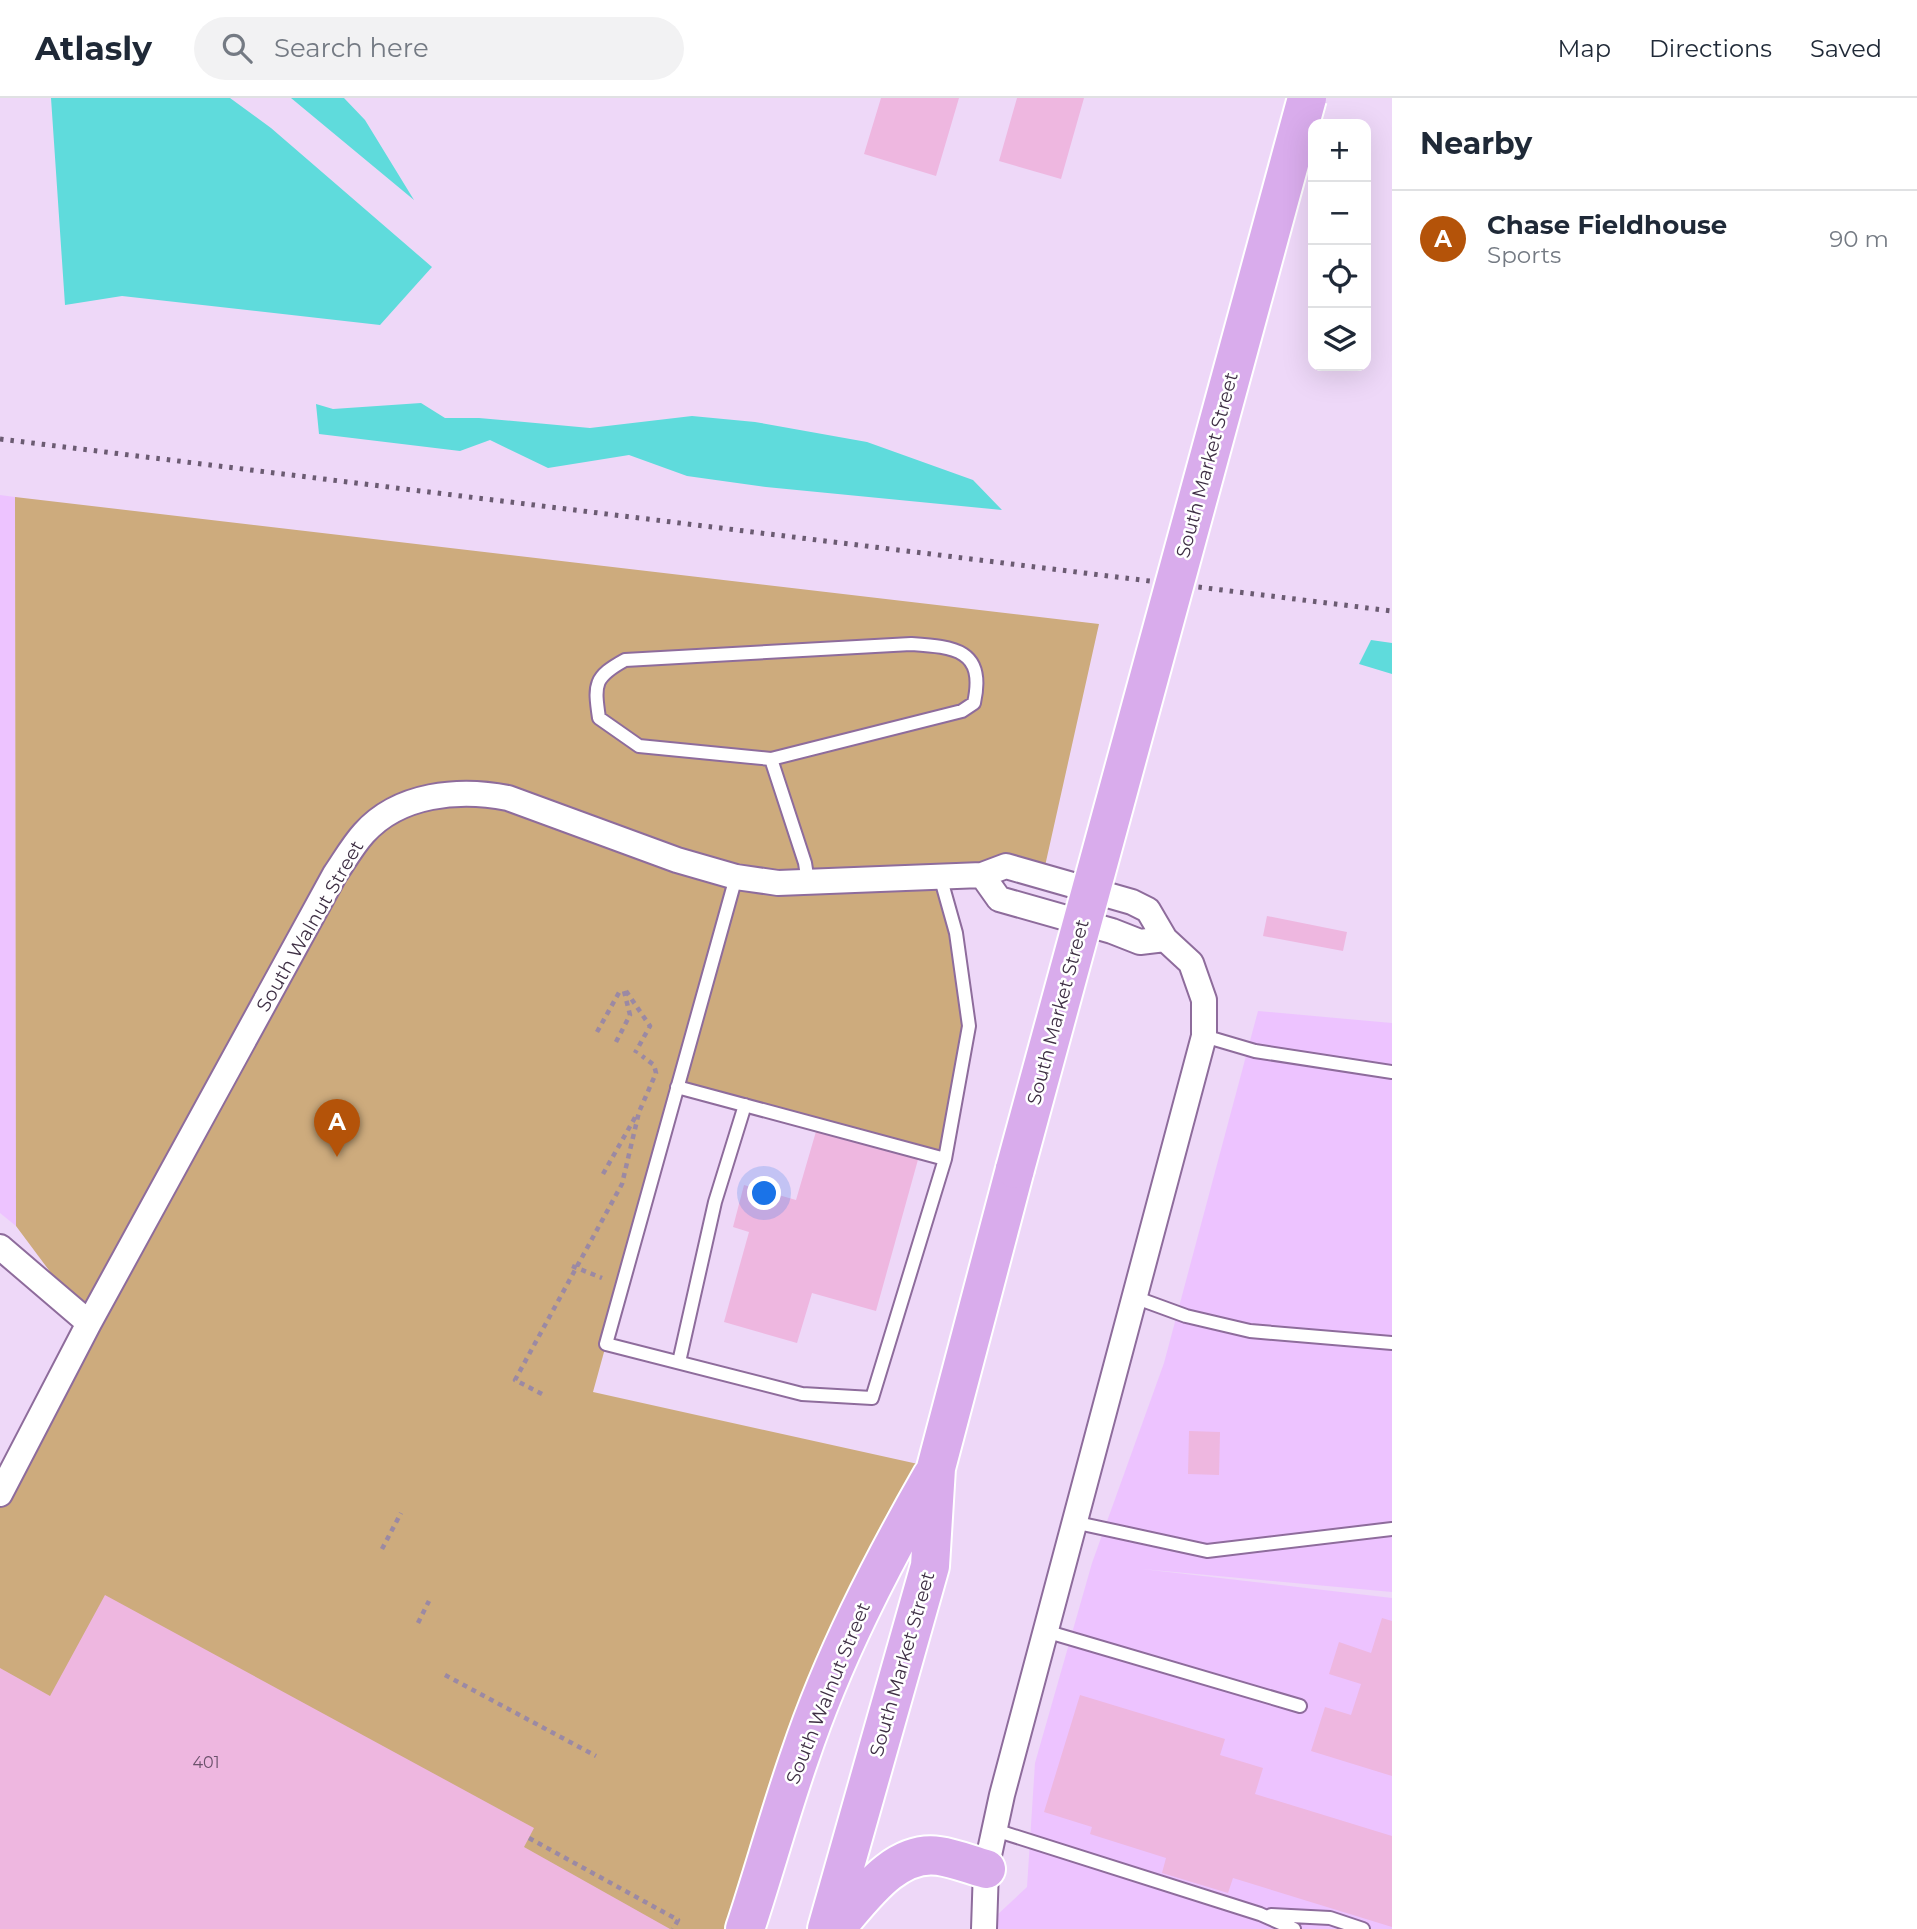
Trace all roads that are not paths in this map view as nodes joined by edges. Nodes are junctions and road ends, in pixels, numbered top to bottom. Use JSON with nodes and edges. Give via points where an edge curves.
{"nodes":[{"id":1,"x":1307,"y":98,"type":"edge"},
{"id":2,"x":771,"y":760,"type":"junction"},
{"id":3,"x":982,"y":875,"type":"junction"},
{"id":4,"x":940,"y":876,"type":"junction"},
{"id":5,"x":736,"y":877,"type":"junction"},
{"id":6,"x":808,"y":882,"type":"junction"},
{"id":7,"x":1165,"y":939,"type":"junction"},
{"id":8,"x":1204,"y":1036,"type":"junction"},
{"id":9,"x":1392,"y":1072,"type":"edge"},
{"id":10,"x":677,"y":1087,"type":"junction"},
{"id":11,"x":745,"y":1105,"type":"junction"},
{"id":12,"x":944,"y":1159,"type":"junction"},
{"id":13,"x":0,"y":1247,"type":"edge"},
{"id":14,"x":1134,"y":1297,"type":"junction"},
{"id":15,"x":89,"y":1324,"type":"junction"},
{"id":16,"x":1392,"y":1343,"type":"edge"},
{"id":17,"x":679,"y":1362,"type":"junction"},
{"id":18,"x":936,"y":1468,"type":"junction"},
{"id":19,"x":0,"y":1494,"type":"edge"},
{"id":20,"x":1073,"y":1522,"type":"junction"},
{"id":21,"x":1392,"y":1529,"type":"edge"},
{"id":22,"x":1045,"y":1631,"type":"junction"},
{"id":23,"x":1300,"y":1706,"type":"dead end"},
{"id":24,"x":995,"y":1830,"type":"junction"},
{"id":25,"x":986,"y":1869,"type":"junction"},
{"id":26,"x":1260,"y":1914,"type":"junction"},
{"id":27,"x":745,"y":1929,"type":"edge"},
{"id":28,"x":827,"y":1929,"type":"edge"},
{"id":29,"x":835,"y":1929,"type":"edge"},
{"id":30,"x":984,"y":1929,"type":"edge"},
{"id":31,"x":1294,"y":1929,"type":"edge"},
{"id":32,"x":1363,"y":1929,"type":"edge"}],
"edges":[{"from":1,"to":18,"type":"main road","name":"South Market Street","bridge":true},
{"from":2,"to":2,"type":"lane","via":[[639,746],[599,718],[595,689],[604,671],[625,660],[911,644],[951,647],[971,661],[979,681],[974,703],[962,711]]},
{"from":2,"to":6,"type":"lane"},
{"from":3,"to":4,"type":"street","name":"South Walnut Street"},
{"from":3,"to":7,"type":"street","via":[[999,899],[1140,942]]},
{"from":3,"to":7,"type":"street","name":"South Walnut Street","via":[[1006,866],[1132,902],[1148,910]]},
{"from":4,"to":6,"type":"street","name":"South Walnut Street"},
{"from":4,"to":12,"type":"lane","via":[[956,933],[969,1026]]},
{"from":5,"to":6,"type":"street","name":"South Walnut Street"},
{"from":5,"to":10,"type":"lane"},
{"from":5,"to":15,"type":"street","name":"South Walnut Street","via":[[482,793],[433,797],[387,815],[364,833],[335,874]]},
{"from":7,"to":8,"type":"street","via":[[1191,963],[1204,1000]]},
{"from":8,"to":9,"type":"lane","via":[[1255,1051]]},
{"from":8,"to":14,"type":"street"},
{"from":10,"to":11,"type":"lane"},
{"from":10,"to":17,"type":"lane","via":[[606,1344]]},
{"from":11,"to":12,"type":"lane"},
{"from":11,"to":17,"type":"lane","via":[[715,1202]]},
{"from":12,"to":17,"type":"lane","via":[[872,1398],[802,1394]]},
{"from":13,"to":15,"type":"street"},
{"from":14,"to":16,"type":"lane","via":[[1250,1331]]},
{"from":14,"to":20,"type":"street"},
{"from":15,"to":19,"type":"street","name":"South Walnut Street"},
{"from":18,"to":27,"type":"main road","name":"South Walnut Street","via":[[883,1561],[822,1700],[800,1754]]},
{"from":18,"to":28,"type":"main road","name":"South Market Street","via":[[930,1566]]},
{"from":20,"to":21,"type":"lane","via":[[1207,1550]]},
{"from":20,"to":22,"type":"street"},
{"from":22,"to":23,"type":"lane"},
{"from":22,"to":24,"type":"street"},
{"from":24,"to":25,"type":"street"},
{"from":24,"to":26,"type":"lane"},
{"from":25,"to":29,"type":"main road","via":[[937,1856],[902,1861]]},
{"from":25,"to":30,"type":"street"},
{"from":26,"to":31,"type":"lane"},
{"from":26,"to":32,"type":"lane","via":[[1330,1919]]}]}
